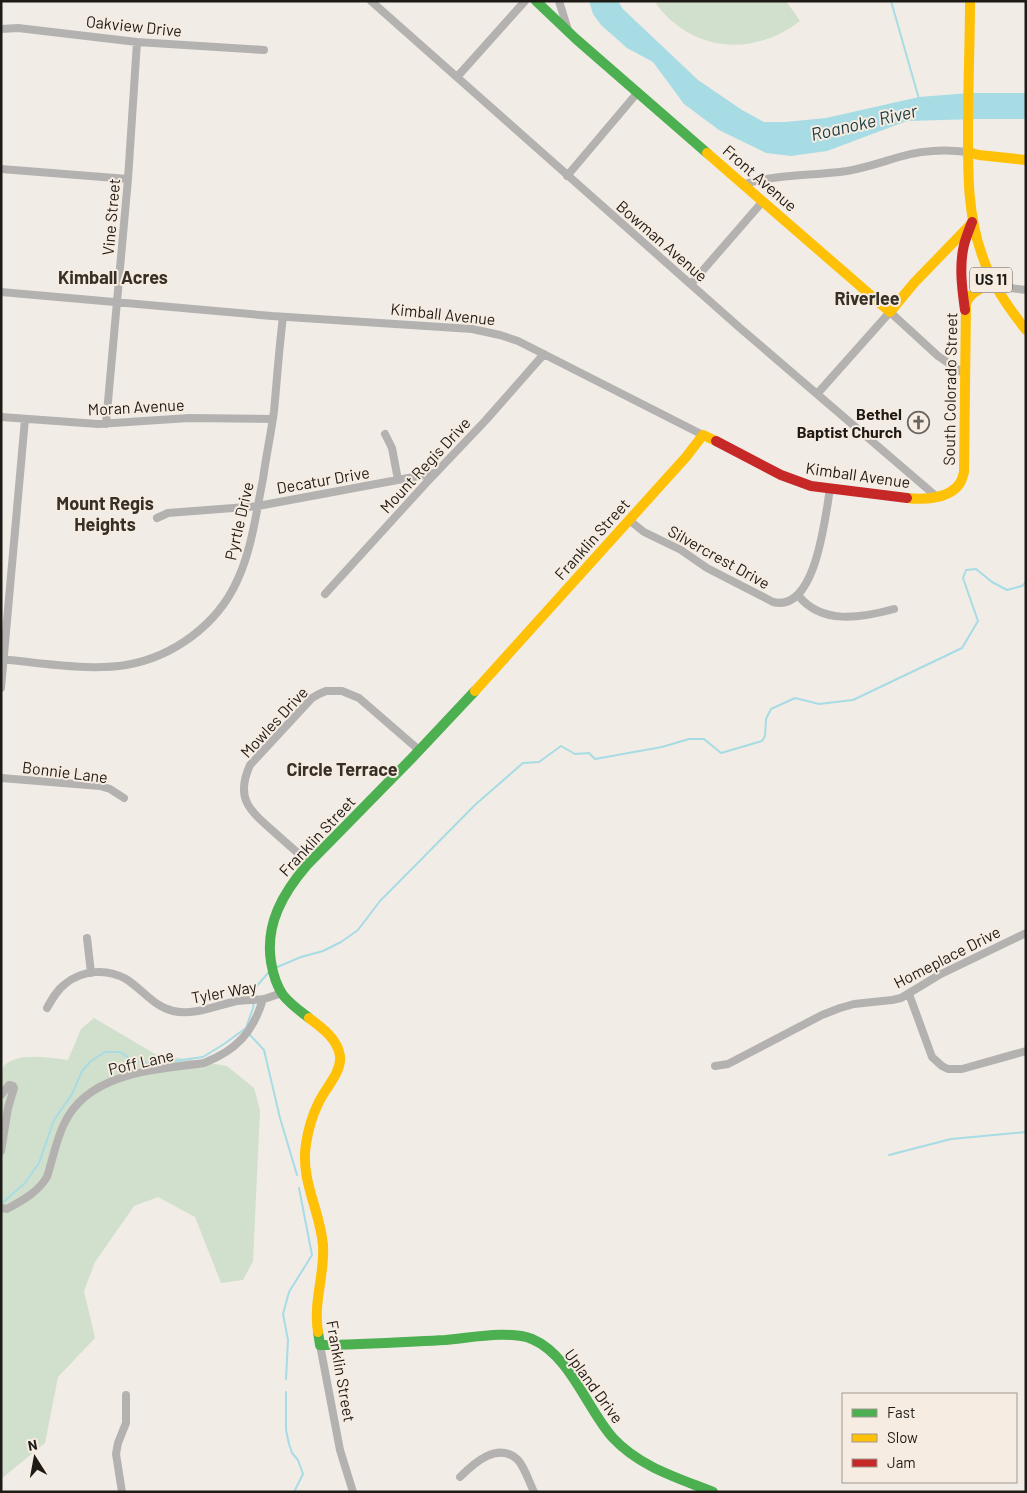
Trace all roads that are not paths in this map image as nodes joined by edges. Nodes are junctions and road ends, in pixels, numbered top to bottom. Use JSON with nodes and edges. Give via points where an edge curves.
{"nodes":[{"id":1,"x":372,"y":1,"type":"edge"},
{"id":2,"x":525,"y":1,"type":"edge"},
{"id":3,"x":536,"y":1,"type":"edge"},
{"id":4,"x":559,"y":1,"type":"edge"},
{"id":5,"x":970,"y":1,"type":"edge"},
{"id":6,"x":1,"y":29,"type":"edge"},
{"id":7,"x":569,"y":32,"type":"junction"},
{"id":8,"x":137,"y":42,"type":"junction"},
{"id":9,"x":264,"y":50,"type":"dead end"},
{"id":10,"x":457,"y":77,"type":"junction"},
{"id":11,"x":638,"y":92,"type":"junction"},
{"id":12,"x":968,"y":152,"type":"junction"},
{"id":13,"x":1026,"y":160,"type":"edge"},
{"id":14,"x":1,"y":169,"type":"edge"},
{"id":15,"x":568,"y":176,"type":"junction"},
{"id":16,"x":128,"y":179,"type":"junction"},
{"id":17,"x":744,"y":184,"type":"junction"},
{"id":18,"x":764,"y":201,"type":"junction"},
{"id":19,"x":972,"y":222,"type":"junction"},
{"id":20,"x":691,"y":284,"type":"junction"},
{"id":21,"x":994,"y":286,"type":"junction"},
{"id":22,"x":1026,"y":290,"type":"edge"},
{"id":23,"x":1,"y":292,"type":"edge"},
{"id":24,"x":118,"y":303,"type":"junction"},
{"id":25,"x":966,"y":310,"type":"junction"},
{"id":26,"x":890,"y":312,"type":"junction"},
{"id":27,"x":282,"y":317,"type":"junction"},
{"id":28,"x":1026,"y":330,"type":"edge"},
{"id":29,"x":544,"y":354,"type":"junction"},
{"id":30,"x":966,"y":375,"type":"junction"},
{"id":31,"x":818,"y":394,"type":"junction"},
{"id":32,"x":1,"y":417,"type":"edge"},
{"id":33,"x":24,"y":419,"type":"junction"},
{"id":34,"x":273,"y":419,"type":"junction"},
{"id":35,"x":106,"y":424,"type":"junction"},
{"id":36,"x":385,"y":434,"type":"dead end"},
{"id":37,"x":703,"y":435,"type":"junction"},
{"id":38,"x":435,"y":473,"type":"junction"},
{"id":39,"x":398,"y":480,"type":"junction"},
{"id":40,"x":830,"y":489,"type":"junction"},
{"id":41,"x":938,"y":497,"type":"junction"},
{"id":42,"x":258,"y":506,"type":"junction"},
{"id":43,"x":157,"y":518,"type":"dead end"},
{"id":44,"x":629,"y":520,"type":"junction"},
{"id":45,"x":325,"y":594,"type":"dead end"},
{"id":46,"x":798,"y":595,"type":"junction"},
{"id":47,"x":894,"y":609,"type":"dead end"},
{"id":48,"x":2,"y":659,"type":"edge"},
{"id":49,"x":1,"y":688,"type":"edge"},
{"id":50,"x":419,"y":750,"type":"junction"},
{"id":51,"x":1,"y":778,"type":"edge"},
{"id":52,"x":124,"y":798,"type":"dead end"},
{"id":53,"x":309,"y":863,"type":"junction"},
{"id":54,"x":1026,"y":932,"type":"edge"},
{"id":55,"x":87,"y":938,"type":"dead end"},
{"id":56,"x":91,"y":973,"type":"junction"},
{"id":57,"x":282,"y":993,"type":"junction"},
{"id":58,"x":909,"y":994,"type":"junction"},
{"id":59,"x":261,"y":999,"type":"junction"},
{"id":60,"x":47,"y":1008,"type":"dead end"},
{"id":61,"x":1026,"y":1051,"type":"edge"},
{"id":62,"x":715,"y":1066,"type":"dead end"},
{"id":63,"x":1,"y":1095,"type":"edge"},
{"id":64,"x":1,"y":1151,"type":"edge"},
{"id":65,"x":1,"y":1208,"type":"edge"},
{"id":66,"x":320,"y":1345,"type":"junction"},
{"id":67,"x":126,"y":1395,"type":"dead end"},
{"id":68,"x":460,"y":1477,"type":"dead end"},
{"id":69,"x":122,"y":1492,"type":"edge"},
{"id":70,"x":353,"y":1492,"type":"edge"},
{"id":71,"x":534,"y":1492,"type":"edge"},
{"id":72,"x":712,"y":1492,"type":"edge"}],
"edges":[{"from":1,"to":10,"type":"street","name":"Bowman Avenue"},
{"from":2,"to":10,"type":"street"},
{"from":3,"to":7,"type":"street","name":"Front Avenue"},
{"from":4,"to":7,"type":"street"},
{"from":5,"to":12,"type":"street","number":"US 11"},
{"from":6,"to":8,"type":"street","name":"Oakview Drive","via":[[18,28]]},
{"from":7,"to":11,"type":"street","name":"Front Avenue"},
{"from":8,"to":9,"type":"street","name":"Oakview Drive"},
{"from":8,"to":16,"type":"street","name":"Vine Street"},
{"from":10,"to":15,"type":"street","name":"Bowman Avenue"},
{"from":11,"to":15,"type":"street"},
{"from":11,"to":17,"type":"street","name":"Front Avenue"},
{"from":12,"to":13,"type":"street"},
{"from":12,"to":17,"type":"street","via":[[918,152],[863,168],[775,176]]},
{"from":12,"to":19,"type":"street","number":"US 11"},
{"from":14,"to":16,"type":"street"},
{"from":15,"to":20,"type":"street","name":"Bowman Avenue"},
{"from":16,"to":24,"type":"street","name":"Vine Street"},
{"from":17,"to":18,"type":"street","name":"Front Avenue"},
{"from":18,"to":20,"type":"street"},
{"from":18,"to":26,"type":"street","name":"Front Avenue"},
{"from":19,"to":21,"type":"street","number":"US 11"},
{"from":19,"to":25,"type":"street","via":[[962,264]]},
{"from":19,"to":26,"type":"street"},
{"from":20,"to":31,"type":"street","name":"Bowman Avenue"},
{"from":21,"to":22,"type":"street"},
{"from":21,"to":25,"type":"street","name":"South Colorado Street","via":[[976,290],[968,299]]},
{"from":21,"to":28,"type":"street","number":"US 11"},
{"from":23,"to":24,"type":"street","name":"Kimball Avenue"},
{"from":24,"to":27,"type":"street","name":"Kimball Avenue"},
{"from":24,"to":35,"type":"street","name":"Vine Street"},
{"from":25,"to":30,"type":"street","name":"South Colorado Street"},
{"from":26,"to":30,"type":"street","name":"Front Avenue","via":[[938,356]]},
{"from":26,"to":31,"type":"street"},
{"from":27,"to":29,"type":"street","name":"Kimball Avenue","via":[[472,329],[500,335]]},
{"from":27,"to":34,"type":"street","name":"Pyrtle Drive"},
{"from":29,"to":37,"type":"street","name":"Kimball Avenue"},
{"from":29,"to":38,"type":"street","name":"Mount Regis Drive"},
{"from":30,"to":41,"type":"street","name":"South Colorado Street","via":[[964,472],[954,490]]},
{"from":31,"to":41,"type":"street","name":"Bowman Avenue"},
{"from":32,"to":33,"type":"street","name":"Moran Avenue"},
{"from":33,"to":35,"type":"street","name":"Moran Avenue"},
{"from":33,"to":48,"type":"street"},
{"from":34,"to":35,"type":"street","name":"Moran Avenue","via":[[189,418]]},
{"from":34,"to":42,"type":"street","name":"Pyrtle Drive"},
{"from":36,"to":39,"type":"street","via":[[392,448]]},
{"from":37,"to":40,"type":"street","name":"Kimball Avenue","via":[[781,475]]},
{"from":37,"to":44,"type":"street","name":"Franklin Street"},
{"from":38,"to":39,"type":"street","name":"Decatur Drive"},
{"from":38,"to":45,"type":"street","name":"Mount Regis Drive"},
{"from":39,"to":42,"type":"street","name":"Decatur Drive"},
{"from":40,"to":41,"type":"street","name":"Kimball Avenue","via":[[912,499]]},
{"from":40,"to":46,"type":"street","via":[[820,548],[810,576]]},
{"from":42,"to":43,"type":"street","name":"Decatur Drive","via":[[168,513]]},
{"from":42,"to":48,"type":"street","name":"Pyrtle Drive","via":[[251,541],[237,582],[213,617],[183,643],[149,659],[113,667]]},
{"from":44,"to":46,"type":"street","name":"Silvercrest Drive","via":[[707,568],[774,602],[787,603]]},
{"from":44,"to":50,"type":"street","name":"Franklin Street"},
{"from":46,"to":47,"type":"street","via":[[818,612],[834,616],[861,616]]},
{"from":48,"to":49,"type":"street"},
{"from":50,"to":53,"type":"street","name":"Franklin Street"},
{"from":50,"to":53,"type":"street","name":"Mowles Drive","via":[[350,693],[326,691],[312,698],[250,765],[243,791],[253,814]]},
{"from":51,"to":52,"type":"street","name":"Bonnie Lane","via":[[100,786]]},
{"from":53,"to":57,"type":"street","name":"Franklin Street","via":[[284,896],[271,930],[271,959]]},
{"from":54,"to":58,"type":"street","name":"Homeplace Drive","via":[[939,975]]},
{"from":55,"to":56,"type":"street"},
{"from":56,"to":59,"type":"street","name":"Tyler Way","via":[[104,971],[115,974],[161,1007],[186,1013]]},
{"from":56,"to":60,"type":"street","name":"Tyler Way","via":[[64,984]]},
{"from":57,"to":59,"type":"street","name":"Tyler Way"},
{"from":57,"to":66,"type":"street","name":"Franklin Street","via":[[297,1010],[332,1038],[340,1057],[337,1070],[318,1104],[304,1155],[305,1179],[323,1249],[316,1310]]},
{"from":58,"to":61,"type":"street","via":[[932,1057],[948,1069],[962,1069]]},
{"from":58,"to":62,"type":"street","name":"Homeplace Drive","via":[[840,1008],[728,1064]]},
{"from":59,"to":65,"type":"street","name":"Poff Lane","via":[[258,1016],[248,1034],[212,1059],[128,1076],[86,1095],[65,1122],[42,1185],[7,1210]]},
{"from":63,"to":64,"type":"street","via":[[9,1085],[13,1086]]},
{"from":66,"to":70,"type":"street","name":"Franklin Street","via":[[340,1450]]},
{"from":66,"to":72,"type":"street","name":"Upland Drive","via":[[361,1346],[518,1336],[532,1339],[557,1359],[604,1427],[624,1449],[650,1466]]},
{"from":67,"to":69,"type":"street","via":[[126,1423],[116,1454]]},
{"from":68,"to":71,"type":"street","via":[[485,1456],[506,1454],[518,1461]]}]}
